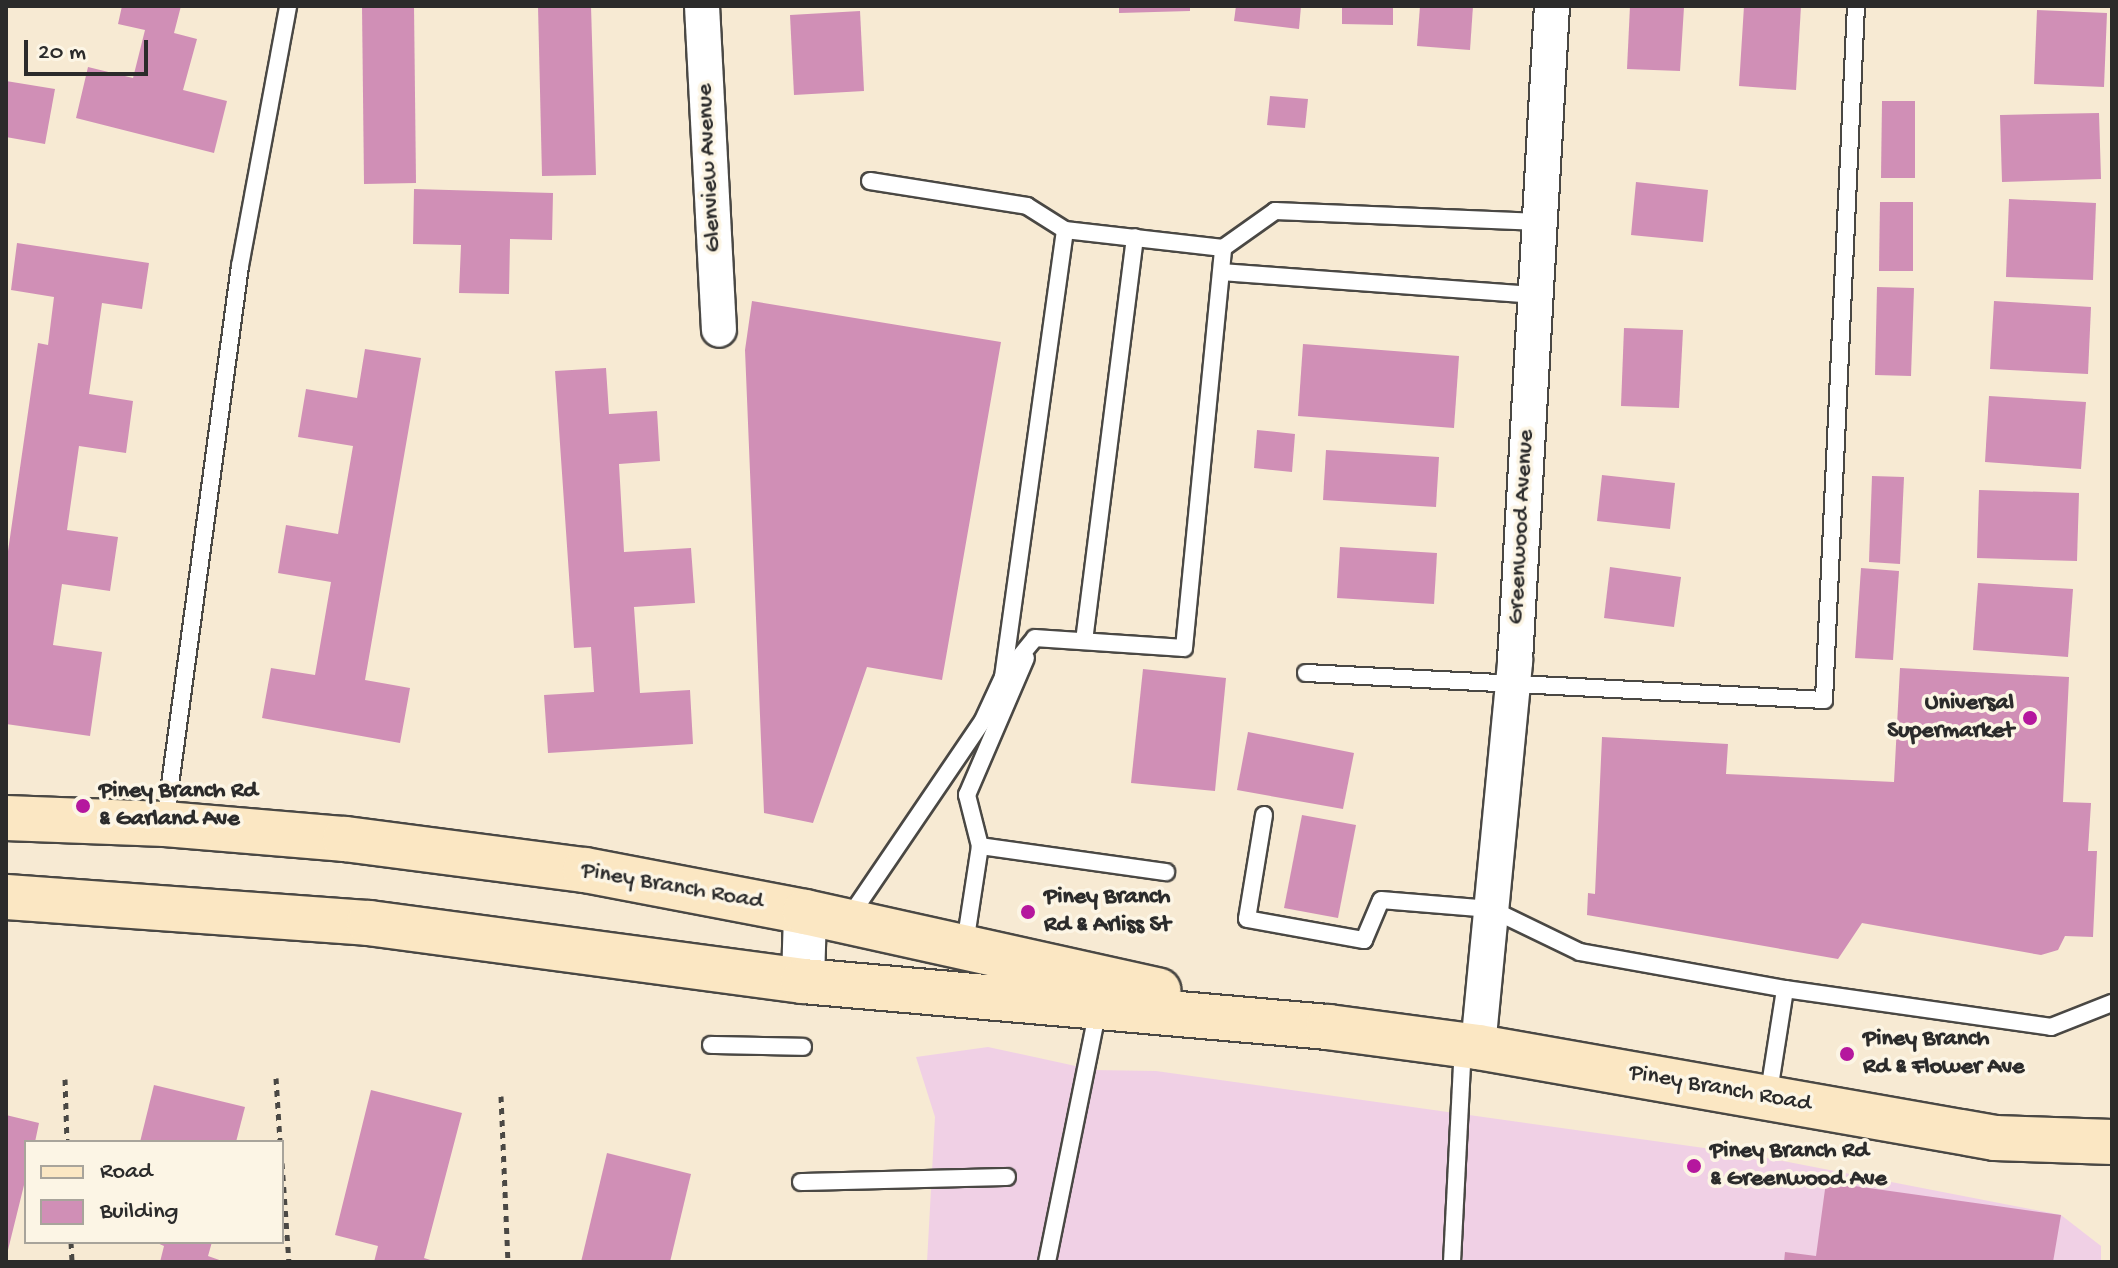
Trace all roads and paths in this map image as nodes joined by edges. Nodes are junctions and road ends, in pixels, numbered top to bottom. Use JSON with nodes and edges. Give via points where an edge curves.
{"nodes":[{"id":1,"x":288,"y":6,"type":"edge"},
{"id":2,"x":702,"y":6,"type":"edge"},
{"id":3,"x":1552,"y":6,"type":"edge"},
{"id":4,"x":1856,"y":6,"type":"edge"},
{"id":5,"x":870,"y":181,"type":"dead end"},
{"id":6,"x":1540,"y":222,"type":"junction"},
{"id":7,"x":1065,"y":230,"type":"junction"},
{"id":8,"x":1135,"y":237,"type":"junction"},
{"id":9,"x":1223,"y":248,"type":"junction"},
{"id":10,"x":1221,"y":272,"type":"junction"},
{"id":11,"x":1536,"y":295,"type":"junction"},
{"id":12,"x":719,"y":330,"type":"dead end"},
{"id":13,"x":1035,"y":638,"type":"junction"},
{"id":14,"x":1084,"y":641,"type":"junction"},
{"id":15,"x":1306,"y":673,"type":"dead end"},
{"id":16,"x":1003,"y":677,"type":"junction"},
{"id":17,"x":1513,"y":681,"type":"junction"},
{"id":18,"x":1264,"y":815,"type":"dead end"},
{"id":19,"x":6,"y":818,"type":"edge"},
{"id":20,"x":165,"y":824,"type":"junction"},
{"id":21,"x":980,"y":846,"type":"junction"},
{"id":22,"x":1166,"y":872,"type":"dead end"},
{"id":23,"x":6,"y":897,"type":"edge"},
{"id":24,"x":1491,"y":909,"type":"junction"},
{"id":25,"x":805,"y":912,"type":"junction"},
{"id":26,"x":847,"y":921,"type":"junction"},
{"id":27,"x":965,"y":948,"type":"junction"},
{"id":28,"x":803,"y":981,"type":"junction"},
{"id":29,"x":1785,"y":989,"type":"junction"},
{"id":30,"x":1101,"y":994,"type":"junction"},
{"id":31,"x":2112,"y":1003,"type":"edge"},
{"id":32,"x":711,"y":1045,"type":"dead end"},
{"id":33,"x":1470,"y":1045,"type":"junction"},
{"id":34,"x":803,"y":1047,"type":"dead end"},
{"id":35,"x":276,"y":1078,"type":"dead end"},
{"id":36,"x":65,"y":1079,"type":"dead end"},
{"id":37,"x":501,"y":1096,"type":"dead end"},
{"id":38,"x":1768,"y":1098,"type":"junction"},
{"id":39,"x":67,"y":1140,"type":"edge"},
{"id":40,"x":280,"y":1140,"type":"edge"},
{"id":41,"x":2112,"y":1142,"type":"edge"},
{"id":42,"x":1007,"y":1177,"type":"dead end"},
{"id":43,"x":801,"y":1182,"type":"dead end"},
{"id":44,"x":284,"y":1191,"type":"edge"},
{"id":45,"x":289,"y":1262,"type":"edge"},
{"id":46,"x":508,"y":1262,"type":"edge"},
{"id":47,"x":1047,"y":1262,"type":"edge"},
{"id":48,"x":1452,"y":1262,"type":"edge"}],
"edges":[{"from":1,"to":20,"type":"lane","via":[[240,266]]},
{"from":2,"to":12,"type":"street","name":"Glenview Avenue"},
{"from":3,"to":6,"type":"street","name":"Greenwood Avenue"},
{"from":4,"to":17,"type":"lane","via":[[1824,700]]},
{"from":5,"to":7,"type":"lane","via":[[1027,206]]},
{"from":6,"to":9,"type":"lane","via":[[1275,211]]},
{"from":6,"to":11,"type":"street","name":"Greenwood Avenue"},
{"from":7,"to":8,"type":"lane"},
{"from":7,"to":16,"type":"lane"},
{"from":8,"to":9,"type":"lane"},
{"from":8,"to":14,"type":"lane"},
{"from":9,"to":10,"type":"lane"},
{"from":10,"to":11,"type":"lane"},
{"from":10,"to":14,"type":"lane","via":[[1184,648]]},
{"from":11,"to":17,"type":"street","name":"Greenwood Avenue"},
{"from":13,"to":14,"type":"lane"},
{"from":13,"to":16,"type":"lane"},
{"from":13,"to":21,"type":"lane","via":[[967,795]]},
{"from":15,"to":17,"type":"lane"},
{"from":16,"to":26,"type":"lane","via":[[976,731]]},
{"from":17,"to":24,"type":"street","name":"Greenwood Avenue"},
{"from":18,"to":24,"type":"lane","via":[[1247,919],[1364,940],[1381,900]]},
{"from":19,"to":20,"type":"main road","name":"Piney Branch Road"},
{"from":20,"to":25,"type":"main road","name":"Piney Branch Road","via":[[345,839],[585,870]]},
{"from":21,"to":22,"type":"lane"},
{"from":21,"to":27,"type":"lane"},
{"from":23,"to":28,"type":"main road","name":"Piney Branch Road","via":[[369,923]]},
{"from":24,"to":29,"type":"lane","via":[[1580,952]]},
{"from":24,"to":33,"type":"street","name":"Greenwood Avenue"},
{"from":25,"to":26,"type":"main road","name":"Piney Branch Road"},
{"from":25,"to":28,"type":"street"},
{"from":26,"to":27,"type":"main road","name":"Piney Branch Road"},
{"from":27,"to":30,"type":"main road","name":"Piney Branch Road"},
{"from":28,"to":30,"type":"main road","name":"Piney Branch Road"},
{"from":29,"to":31,"type":"lane","via":[[2051,1027]]},
{"from":29,"to":38,"type":"lane"},
{"from":30,"to":33,"type":"main road","name":"Piney Branch Road"},
{"from":30,"to":47,"type":"lane"},
{"from":32,"to":34,"type":"lane"},
{"from":33,"to":38,"type":"main road","name":"Piney Branch Road"},
{"from":33,"to":48,"type":"lane"},
{"from":35,"to":40,"type":"path"},
{"from":36,"to":39,"type":"path"},
{"from":37,"to":46,"type":"path"},
{"from":38,"to":41,"type":"main road","name":"Piney Branch Road","via":[[1995,1138]]},
{"from":42,"to":43,"type":"lane"},
{"from":44,"to":45,"type":"path"}]}
